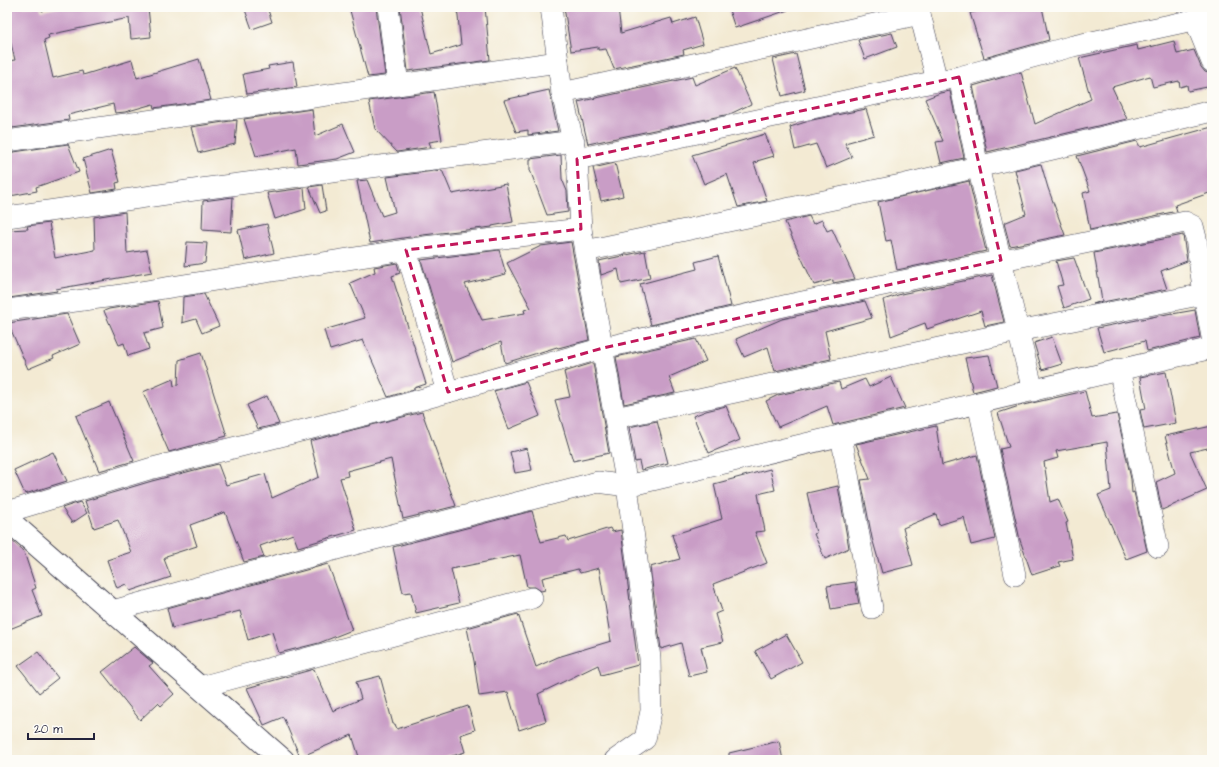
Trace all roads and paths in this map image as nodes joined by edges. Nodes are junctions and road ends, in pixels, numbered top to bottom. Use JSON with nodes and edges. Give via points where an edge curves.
{"nodes":[{"id":1,"x":388,"y":7,"type":"edge"},
{"id":2,"x":551,"y":7,"type":"edge"},
{"id":3,"x":919,"y":10,"type":"edge"},
{"id":4,"x":1204,"y":18,"type":"edge"},
{"id":5,"x":558,"y":62,"type":"junction"},
{"id":6,"x":1212,"y":62,"type":"edge"},
{"id":7,"x":959,"y":77,"type":"junction"},
{"id":8,"x":937,"y":81,"type":"junction"},
{"id":9,"x":398,"y":85,"type":"junction"},
{"id":10,"x":562,"y":93,"type":"junction"},
{"id":11,"x":1212,"y":111,"type":"edge"},
{"id":12,"x":7,"y":141,"type":"edge"},
{"id":13,"x":575,"y":150,"type":"junction"},
{"id":14,"x":978,"y":167,"type":"junction"},
{"id":15,"x":7,"y":217,"type":"edge"},
{"id":16,"x":581,"y":229,"type":"junction"},
{"id":17,"x":406,"y":250,"type":"junction"},
{"id":18,"x":585,"y":251,"type":"junction"},
{"id":19,"x":1001,"y":260,"type":"junction"},
{"id":20,"x":1204,"y":294,"type":"junction"},
{"id":21,"x":7,"y":310,"type":"edge"},
{"id":22,"x":1018,"y":331,"type":"junction"},
{"id":23,"x":1212,"y":337,"type":"edge"},
{"id":24,"x":603,"y":348,"type":"junction"},
{"id":25,"x":1212,"y":348,"type":"edge"},
{"id":26,"x":1119,"y":369,"type":"junction"},
{"id":27,"x":1033,"y":391,"type":"junction"},
{"id":28,"x":448,"y":392,"type":"junction"},
{"id":29,"x":978,"y":403,"type":"junction"},
{"id":30,"x":615,"y":418,"type":"junction"},
{"id":31,"x":841,"y":435,"type":"junction"},
{"id":32,"x":627,"y":486,"type":"junction"},
{"id":33,"x":7,"y":512,"type":"edge"},
{"id":34,"x":7,"y":519,"type":"edge"},
{"id":35,"x":1158,"y":547,"type":"dead end"},
{"id":36,"x":1015,"y":575,"type":"dead end"},
{"id":37,"x":532,"y":598,"type":"dead end"},
{"id":38,"x":872,"y":608,"type":"dead end"},
{"id":39,"x":112,"y":611,"type":"junction"},
{"id":40,"x":200,"y":687,"type":"junction"},
{"id":41,"x":282,"y":760,"type":"edge"},
{"id":42,"x":615,"y":760,"type":"edge"}],
"edges":[{"from":1,"to":9,"type":"street"},
{"from":2,"to":5,"type":"street"},
{"from":3,"to":8,"type":"street"},
{"from":3,"to":10,"type":"street"},
{"from":4,"to":6,"type":"street"},
{"from":4,"to":7,"type":"street","via":[[1073,46]]},
{"from":5,"to":9,"type":"street"},
{"from":5,"to":10,"type":"street"},
{"from":7,"to":8,"type":"street"},
{"from":7,"to":14,"type":"street"},
{"from":8,"to":13,"type":"street"},
{"from":9,"to":12,"type":"street"},
{"from":10,"to":13,"type":"street"},
{"from":11,"to":14,"type":"street"},
{"from":13,"to":15,"type":"street","via":[[208,188]]},
{"from":13,"to":16,"type":"street"},
{"from":14,"to":18,"type":"street"},
{"from":14,"to":19,"type":"street"},
{"from":16,"to":17,"type":"street"},
{"from":16,"to":18,"type":"street"},
{"from":17,"to":21,"type":"street","via":[[114,296]]},
{"from":17,"to":28,"type":"street"},
{"from":18,"to":24,"type":"street"},
{"from":19,"to":20,"type":"street","via":[[1185,222],[1193,226]]},
{"from":19,"to":22,"type":"street"},
{"from":19,"to":24,"type":"street","via":[[788,305]]},
{"from":20,"to":22,"type":"street"},
{"from":20,"to":23,"type":"street"},
{"from":22,"to":27,"type":"street"},
{"from":22,"to":30,"type":"street"},
{"from":24,"to":28,"type":"street"},
{"from":24,"to":30,"type":"street"},
{"from":25,"to":26,"type":"street"},
{"from":26,"to":27,"type":"street"},
{"from":26,"to":35,"type":"street"},
{"from":27,"to":29,"type":"street"},
{"from":28,"to":33,"type":"street","via":[[149,469]]},
{"from":29,"to":31,"type":"street"},
{"from":29,"to":36,"type":"street"},
{"from":30,"to":32,"type":"street"},
{"from":31,"to":32,"type":"street"},
{"from":31,"to":38,"type":"street"},
{"from":32,"to":39,"type":"street","via":[[598,482],[348,546]]},
{"from":32,"to":42,"type":"street","via":[[650,658],[651,711],[645,739]]},
{"from":34,"to":39,"type":"main road"},
{"from":37,"to":40,"type":"street"},
{"from":39,"to":40,"type":"main road"},
{"from":40,"to":41,"type":"main road"}]}
